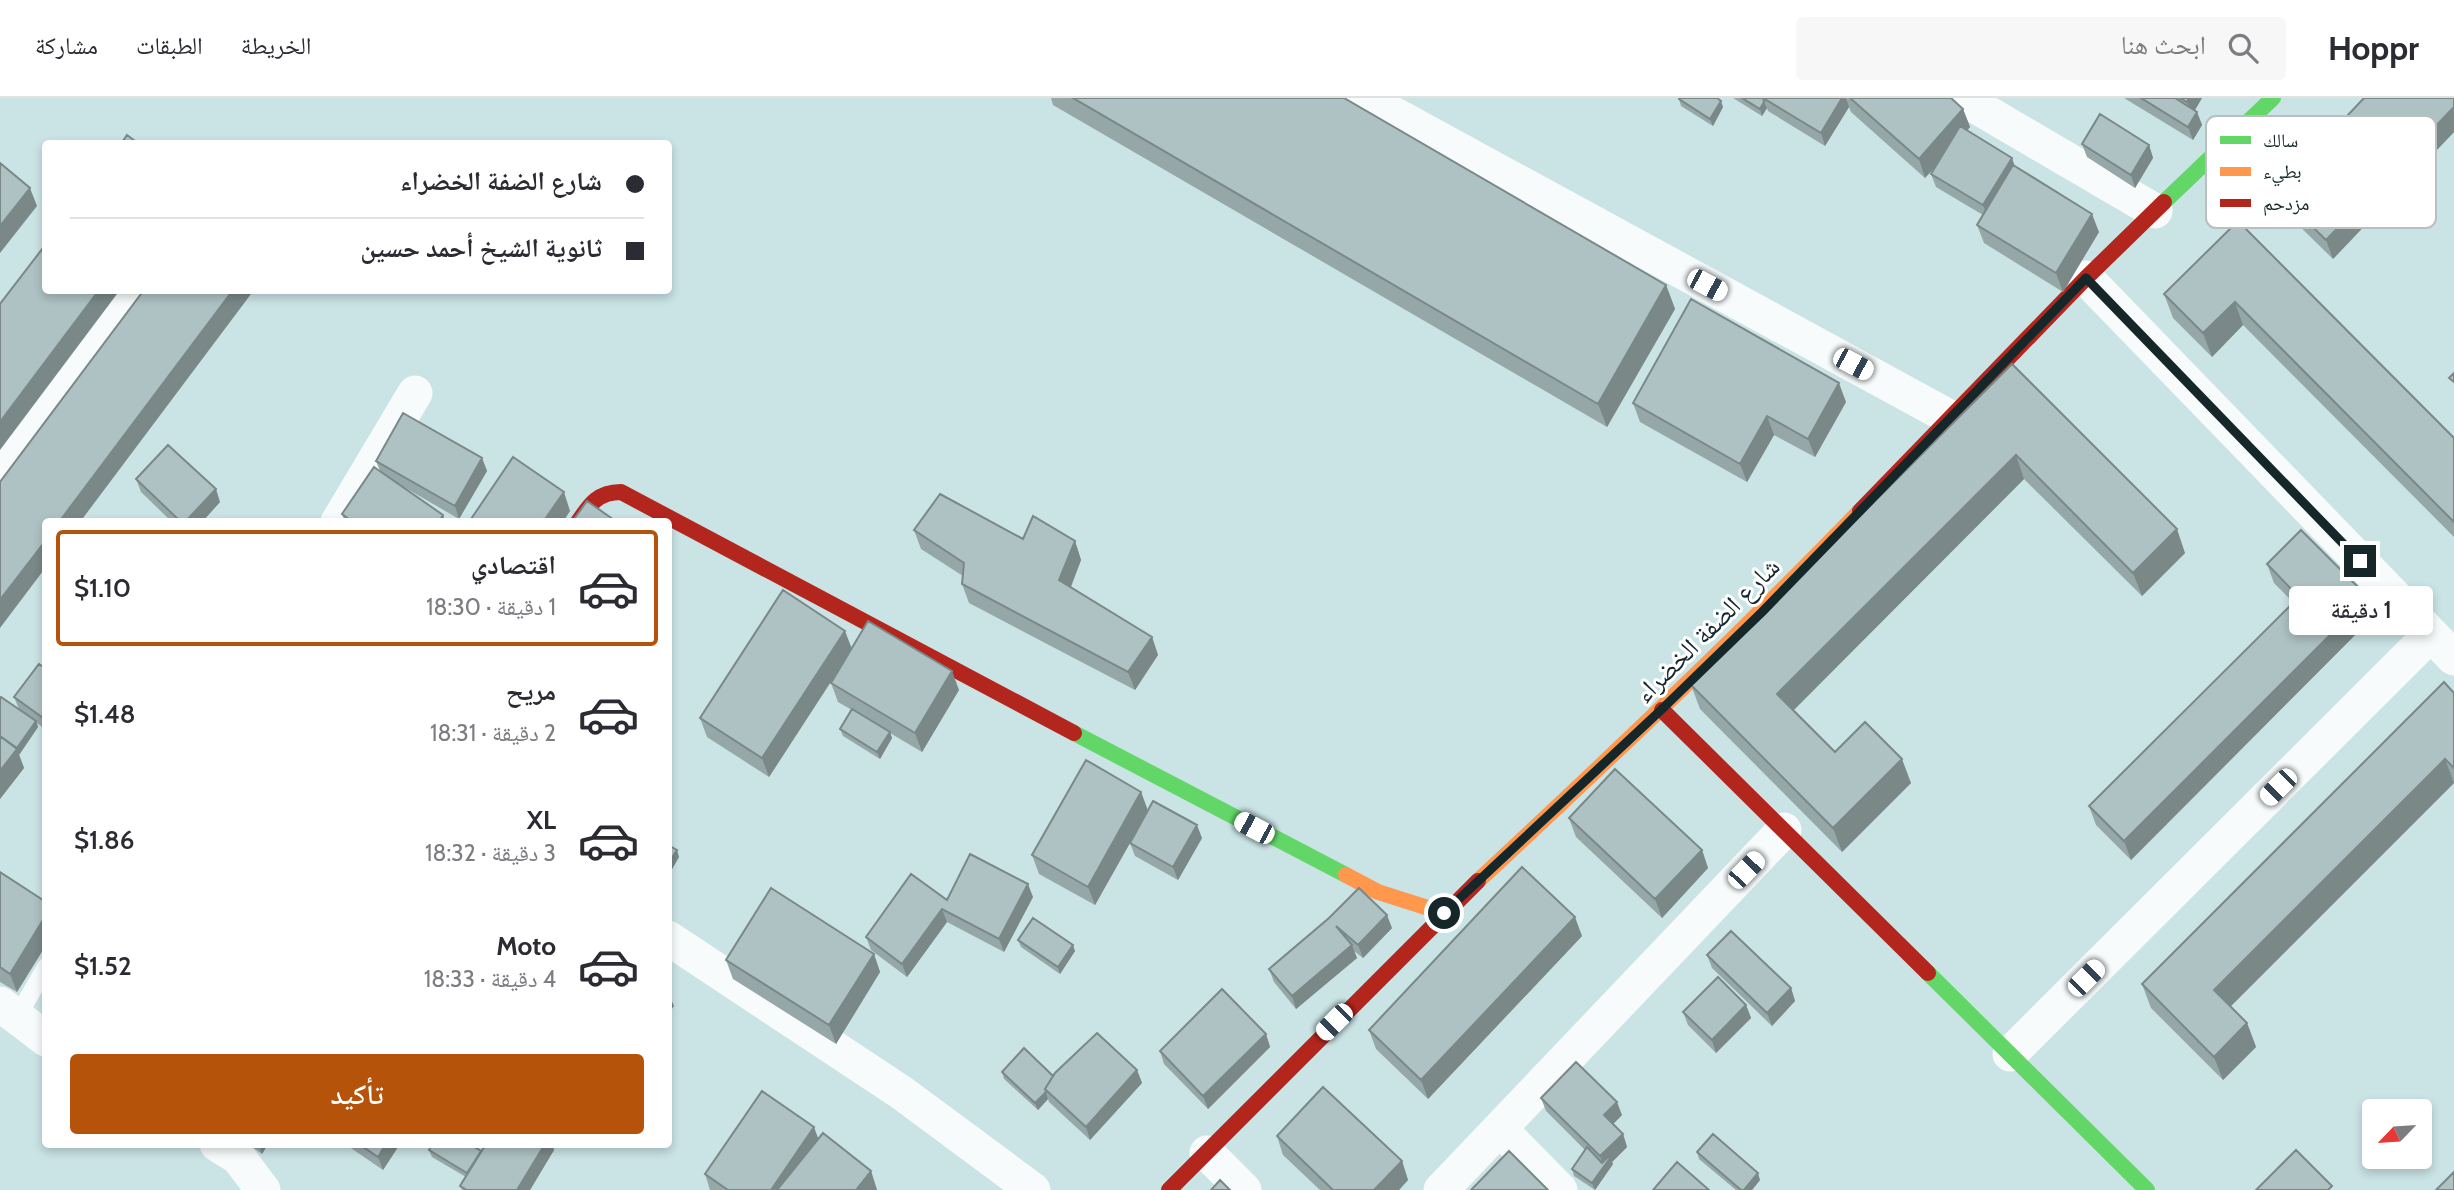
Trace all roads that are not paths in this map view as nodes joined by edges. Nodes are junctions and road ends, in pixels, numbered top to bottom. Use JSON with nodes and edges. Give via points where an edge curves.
{"nodes":[{"id":1,"x":1364,"y":98,"type":"edge"},
{"id":2,"x":2273,"y":98,"type":"edge"},
{"id":3,"x":1976,"y":101,"type":"edge"},
{"id":4,"x":2254,"y":116,"type":"edge"},
{"id":5,"x":2206,"y":162,"type":"edge"},
{"id":6,"x":2155,"y":211,"type":"junction"},
{"id":7,"x":2086,"y":278,"type":"junction"},
{"id":8,"x":136,"y":294,"type":"edge"},
{"id":9,"x":415,"y":393,"type":"dead end"},
{"id":10,"x":1951,"y":418,"type":"junction"},
{"id":11,"x":0,"y":478,"type":"edge"},
{"id":12,"x":340,"y":518,"type":"edge"},
{"id":13,"x":581,"y":518,"type":"edge"},
{"id":14,"x":670,"y":518,"type":"edge"},
{"id":15,"x":672,"y":519,"type":"edge"},
{"id":16,"x":2442,"y":646,"type":"edge"},
{"id":17,"x":1661,"y":710,"type":"junction"},
{"id":18,"x":1784,"y":830,"type":"junction"},
{"id":19,"x":1444,"y":913,"type":"junction"},
{"id":20,"x":672,"y":941,"type":"edge"},
{"id":21,"x":42,"y":972,"type":"edge"},
{"id":22,"x":9,"y":1011,"type":"edge"},
{"id":23,"x":42,"y":1036,"type":"edge"},
{"id":24,"x":2010,"y":1054,"type":"junction"},
{"id":25,"x":1500,"y":1129,"type":"junction"},
{"id":26,"x":223,"y":1148,"type":"edge"},
{"id":27,"x":1207,"y":1153,"type":"junction"},
{"id":28,"x":263,"y":1190,"type":"edge"},
{"id":29,"x":1033,"y":1190,"type":"edge"},
{"id":30,"x":1168,"y":1190,"type":"edge"},
{"id":31,"x":1244,"y":1190,"type":"edge"},
{"id":32,"x":1441,"y":1190,"type":"edge"},
{"id":33,"x":1560,"y":1190,"type":"edge"},
{"id":34,"x":2147,"y":1190,"type":"edge"}],
"edges":[{"from":1,"to":10,"type":"street"},
{"from":2,"to":4,"type":"street","name":"شارع الضفة الخضراء"},
{"from":3,"to":6,"type":"street"},
{"from":5,"to":6,"type":"street","name":"شارع الضفة الخضراء"},
{"from":6,"to":7,"type":"street","name":"شارع الضفة الخضراء"},
{"from":7,"to":10,"type":"street","name":"شارع الضفة الخضراء"},
{"from":7,"to":16,"type":"street"},
{"from":8,"to":11,"type":"street"},
{"from":9,"to":12,"type":"street"},
{"from":10,"to":17,"type":"street","name":"شارع الضفة الخضراء"},
{"from":13,"to":14,"type":"street","via":[[605,491],[621,492]]},
{"from":15,"to":19,"type":"street","via":[[1378,892]]},
{"from":16,"to":24,"type":"street"},
{"from":17,"to":18,"type":"street"},
{"from":17,"to":19,"type":"street","name":"شارع الضفة الخضراء"},
{"from":18,"to":24,"type":"street"},
{"from":18,"to":25,"type":"street"},
{"from":19,"to":27,"type":"street","name":"شارع الضفة الخضراء"},
{"from":20,"to":29,"type":"street","via":[[902,1093]]},
{"from":21,"to":22,"type":"lane"},
{"from":22,"to":23,"type":"street"},
{"from":24,"to":34,"type":"street"},
{"from":25,"to":32,"type":"street"},
{"from":25,"to":33,"type":"street"},
{"from":26,"to":28,"type":"street","via":[[238,1157]]},
{"from":27,"to":30,"type":"street","name":"شارع الضفة الخضراء"},
{"from":27,"to":31,"type":"street"}]}
